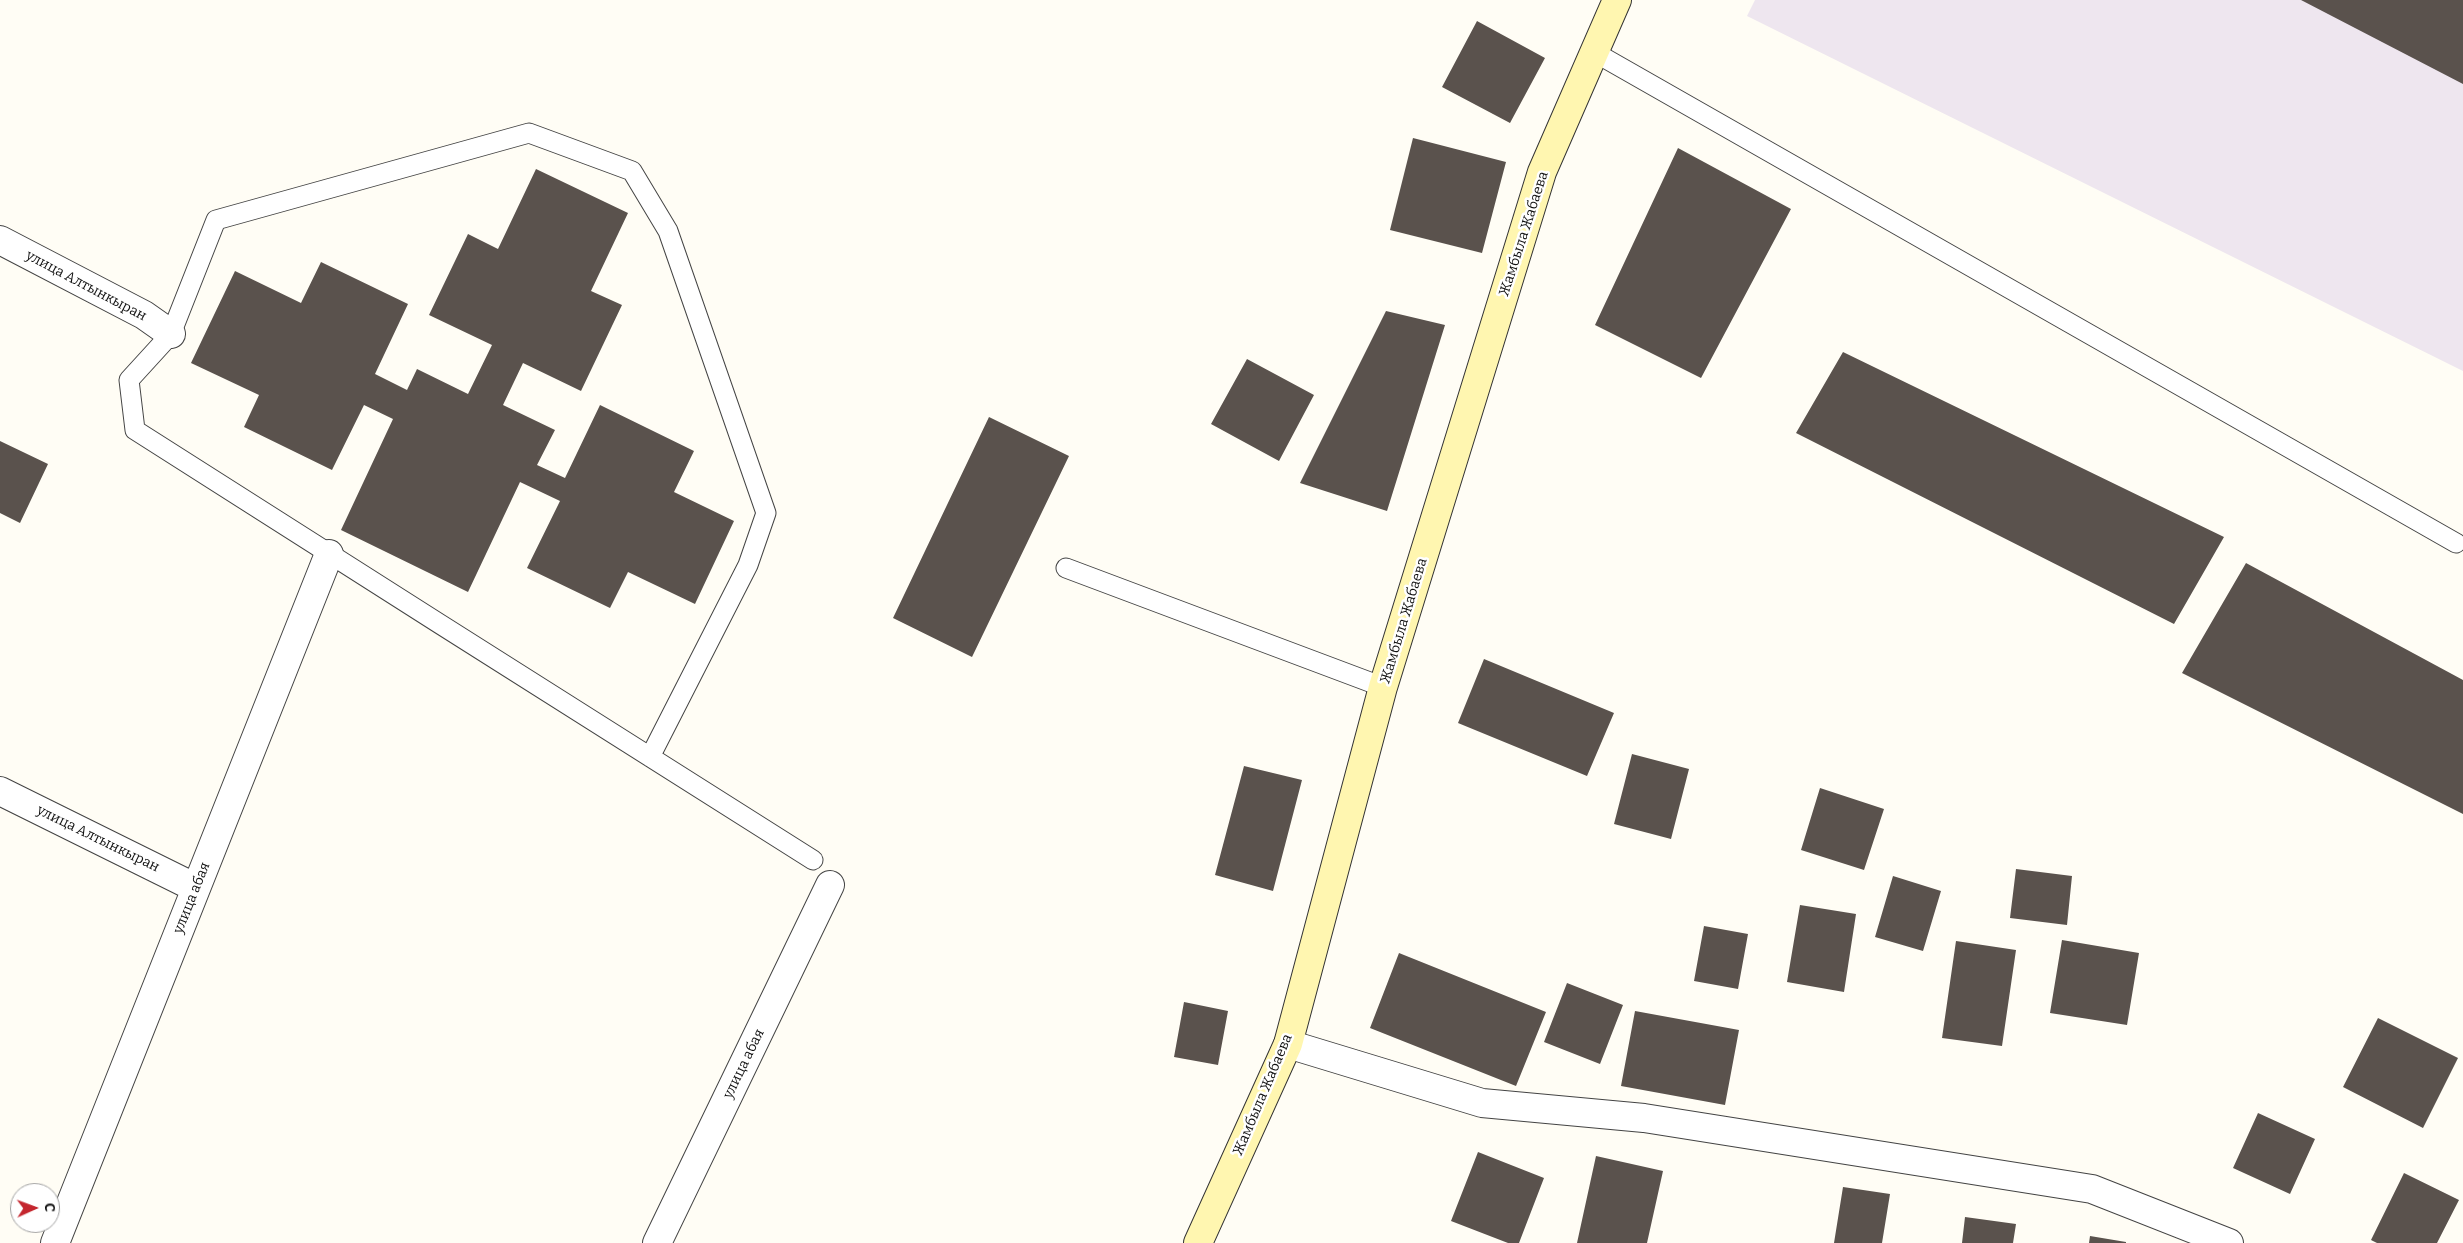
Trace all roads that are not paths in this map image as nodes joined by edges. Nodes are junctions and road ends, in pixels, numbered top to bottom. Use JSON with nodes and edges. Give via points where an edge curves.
{"nodes":[{"id":1,"x":1617,"y":0,"type":"edge"},
{"id":2,"x":1594,"y":52,"type":"junction"},
{"id":3,"x":0,"y":240,"type":"edge"},
{"id":4,"x":171,"y":334,"type":"junction"},
{"id":5,"x":2456,"y":543,"type":"dead end"},
{"id":6,"x":328,"y":554,"type":"junction"},
{"id":7,"x":1066,"y":568,"type":"dead end"},
{"id":8,"x":1383,"y":687,"type":"junction"},
{"id":9,"x":650,"y":757,"type":"junction"},
{"id":10,"x":0,"y":791,"type":"edge"},
{"id":11,"x":813,"y":860,"type":"dead end"},
{"id":12,"x":830,"y":885,"type":"dead end"},
{"id":13,"x":196,"y":888,"type":"junction"},
{"id":14,"x":1288,"y":1044,"type":"junction"},
{"id":15,"x":55,"y":1243,"type":"edge"},
{"id":16,"x":658,"y":1243,"type":"edge"},
{"id":17,"x":1198,"y":1243,"type":"edge"},
{"id":18,"x":2229,"y":1243,"type":"edge"}],
"edges":[{"from":1,"to":2,"type":"street","name":"Жамбыла Жабаева"},
{"from":2,"to":5,"type":"lane"},
{"from":2,"to":8,"type":"street","name":"Жамбыла Жабаева","via":[[1542,172]]},
{"from":3,"to":4,"type":"street","name":"улица Алтынкыран","via":[[144,315]]},
{"from":4,"to":6,"type":"lane","via":[[129,380],[135,430]]},
{"from":4,"to":9,"type":"lane","via":[[216,220],[529,133],[632,171],[668,230],[766,513],[748,564]]},
{"from":6,"to":9,"type":"lane"},
{"from":6,"to":13,"type":"street","name":"улица абая"},
{"from":7,"to":8,"type":"lane"},
{"from":8,"to":14,"type":"street","name":"Жамбыла Жабаева"},
{"from":9,"to":11,"type":"lane"},
{"from":10,"to":13,"type":"street","name":"улица Алтынкыран"},
{"from":12,"to":16,"type":"street","name":"улица абая"},
{"from":13,"to":15,"type":"street","name":"улица абая"},
{"from":14,"to":17,"type":"street","name":"Жамбыла Жабаева"},
{"from":14,"to":18,"type":"street","via":[[1482,1103],[1644,1118],[2092,1189]]}]}
